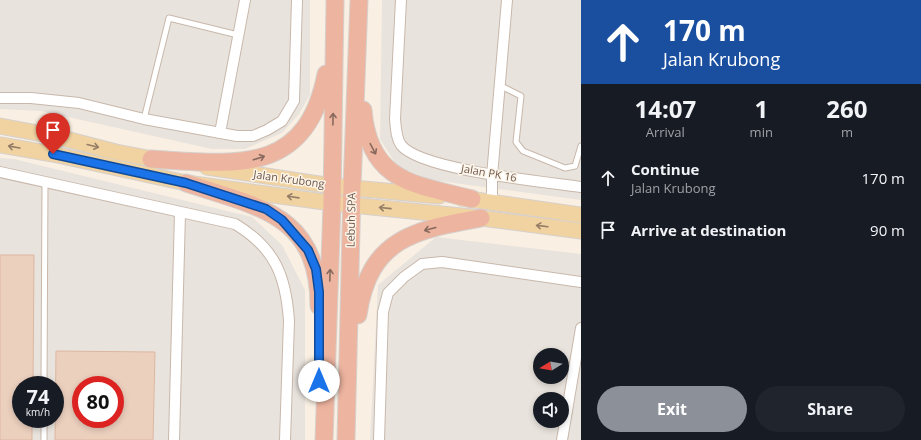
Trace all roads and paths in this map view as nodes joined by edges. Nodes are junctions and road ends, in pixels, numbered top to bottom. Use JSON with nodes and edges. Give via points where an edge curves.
{"nodes":[{"id":1,"x":245,"y":0,"type":"edge"},
{"id":2,"x":297,"y":0,"type":"edge"},
{"id":3,"x":331,"y":0,"type":"edge"},
{"id":4,"x":335,"y":0,"type":"edge"},
{"id":5,"x":359,"y":0,"type":"edge"},
{"id":6,"x":362,"y":0,"type":"edge"},
{"id":7,"x":400,"y":0,"type":"edge"},
{"id":8,"x":507,"y":0,"type":"edge"},
{"id":9,"x":238,"y":35,"type":"junction"},
{"id":10,"x":501,"y":86,"type":"junction"},
{"id":11,"x":0,"y":98,"type":"edge"},
{"id":12,"x":144,"y":119,"type":"junction"},
{"id":13,"x":0,"y":126,"type":"edge"},
{"id":14,"x":220,"y":133,"type":"junction"},
{"id":15,"x":0,"y":145,"type":"edge"},
{"id":16,"x":581,"y":146,"type":"edge"},
{"id":17,"x":151,"y":159,"type":"junction"},
{"id":18,"x":0,"y":172,"type":"edge"},
{"id":19,"x":492,"y":176,"type":"junction"},
{"id":20,"x":45,"y":183,"type":"junction"},
{"id":21,"x":186,"y":183,"type":"junction"},
{"id":22,"x":332,"y":186,"type":"junction"},
{"id":23,"x":581,"y":187,"type":"edge"},
{"id":24,"x":351,"y":196,"type":"junction"},
{"id":25,"x":472,"y":199,"type":"junction"},
{"id":26,"x":332,"y":203,"type":"junction"},
{"id":27,"x":492,"y":203,"type":"junction"},
{"id":28,"x":180,"y":213,"type":"junction"},
{"id":29,"x":581,"y":215,"type":"edge"},
{"id":30,"x":481,"y":218,"type":"junction"},
{"id":31,"x":581,"y":231,"type":"edge"},
{"id":32,"x":581,"y":282,"type":"edge"},
{"id":33,"x":581,"y":328,"type":"edge"},
{"id":34,"x":44,"y":376,"type":"edge"},
{"id":35,"x":577,"y":376,"type":"edge"},
{"id":36,"x":44,"y":428,"type":"edge"},
{"id":37,"x":44,"y":440,"type":"edge"},
{"id":38,"x":174,"y":440,"type":"edge"},
{"id":39,"x":285,"y":440,"type":"edge"},
{"id":40,"x":320,"y":440,"type":"edge"},
{"id":41,"x":324,"y":440,"type":"edge"},
{"id":42,"x":346,"y":440,"type":"edge"},
{"id":43,"x":352,"y":440,"type":"edge"},
{"id":44,"x":379,"y":440,"type":"edge"},
{"id":45,"x":562,"y":440,"type":"edge"}],
"edges":[{"from":1,"to":9,"type":"street"},
{"from":2,"to":14,"type":"street","via":[[294,101],[282,121],[267,130],[253,136]]},
{"from":17,"to":3,"type":"highway","one_way":true,"via":[[238,163],[257,160],[289,144],[304,130],[322,96]]},
{"from":22,"to":4,"type":"highway","name":"Lebuh SPA","one_way":true},
{"from":5,"to":24,"type":"highway","name":"Lebuh SPA"},
{"from":6,"to":25,"type":"highway","one_way":true,"via":[[363,106],[365,130],[372,150],[385,166],[403,179]]},
{"from":7,"to":19,"type":"street","name":"Jalan PK 16","via":[[395,119],[397,137],[402,146],[412,154]]},
{"from":8,"to":10,"type":"street"},
{"from":9,"to":12,"type":"lane","via":[[169,18]]},
{"from":9,"to":14,"type":"street"},
{"from":10,"to":16,"type":"lane","via":[[521,96],[516,142],[523,151],[564,168],[575,166]]},
{"from":10,"to":19,"type":"street"},
{"from":11,"to":12,"type":"street","via":[[32,98],[79,103]]},
{"from":12,"to":14,"type":"street"},
{"from":13,"to":17,"type":"main road","name":"Jalan Krubong","one_way":true},
{"from":21,"to":15,"type":"main road","name":"Jalan Krubong","one_way":true},
{"from":17,"to":22,"type":"main road","name":"Jalan Krubong"},
{"from":18,"to":20,"type":"street"},
{"from":19,"to":23,"type":"street","name":"Jalan PK 16"},
{"from":19,"to":27,"type":"street"},
{"from":20,"to":28,"type":"street"},
{"from":20,"to":34,"type":"lane"},
{"from":26,"to":21,"type":"main road","name":"Jalan Krubong","one_way":true},
{"from":21,"to":40,"type":"highway","via":[[266,209],[282,220],[308,250],[316,269],[319,292]]},
{"from":22,"to":24,"type":"main road","name":"Jalan Krubong"},
{"from":22,"to":26,"type":"highway","name":"Lebuh SPA"},
{"from":24,"to":25,"type":"main road","name":"Jalan Krubong"},
{"from":24,"to":26,"type":"main road","name":"Jalan Krubong"},
{"from":30,"to":24,"type":"main road","name":"Jalan Krubong","one_way":true},
{"from":24,"to":42,"type":"highway","name":"Lebuh SPA"},
{"from":25,"to":27,"type":"main road","name":"Jalan Krubong"},
{"from":41,"to":26,"type":"highway","name":"Lebuh SPA","one_way":true},
{"from":27,"to":29,"type":"main road","name":"Jalan Krubong"},
{"from":28,"to":38,"type":"street"},
{"from":28,"to":39,"type":"street","via":[[236,224],[264,245],[276,263],[286,295],[289,321]]},
{"from":31,"to":30,"type":"main road","name":"Jalan Krubong","one_way":true},
{"from":30,"to":43,"type":"highway","one_way":true,"via":[[414,233],[394,245],[374,264],[361,292],[357,321]]},
{"from":32,"to":44,"type":"street","via":[[442,262],[422,264],[404,277],[388,293],[383,312]]},
{"from":33,"to":35,"type":"street"},
{"from":35,"to":45,"type":"street"},
{"from":36,"to":37,"type":"lane"}]}
